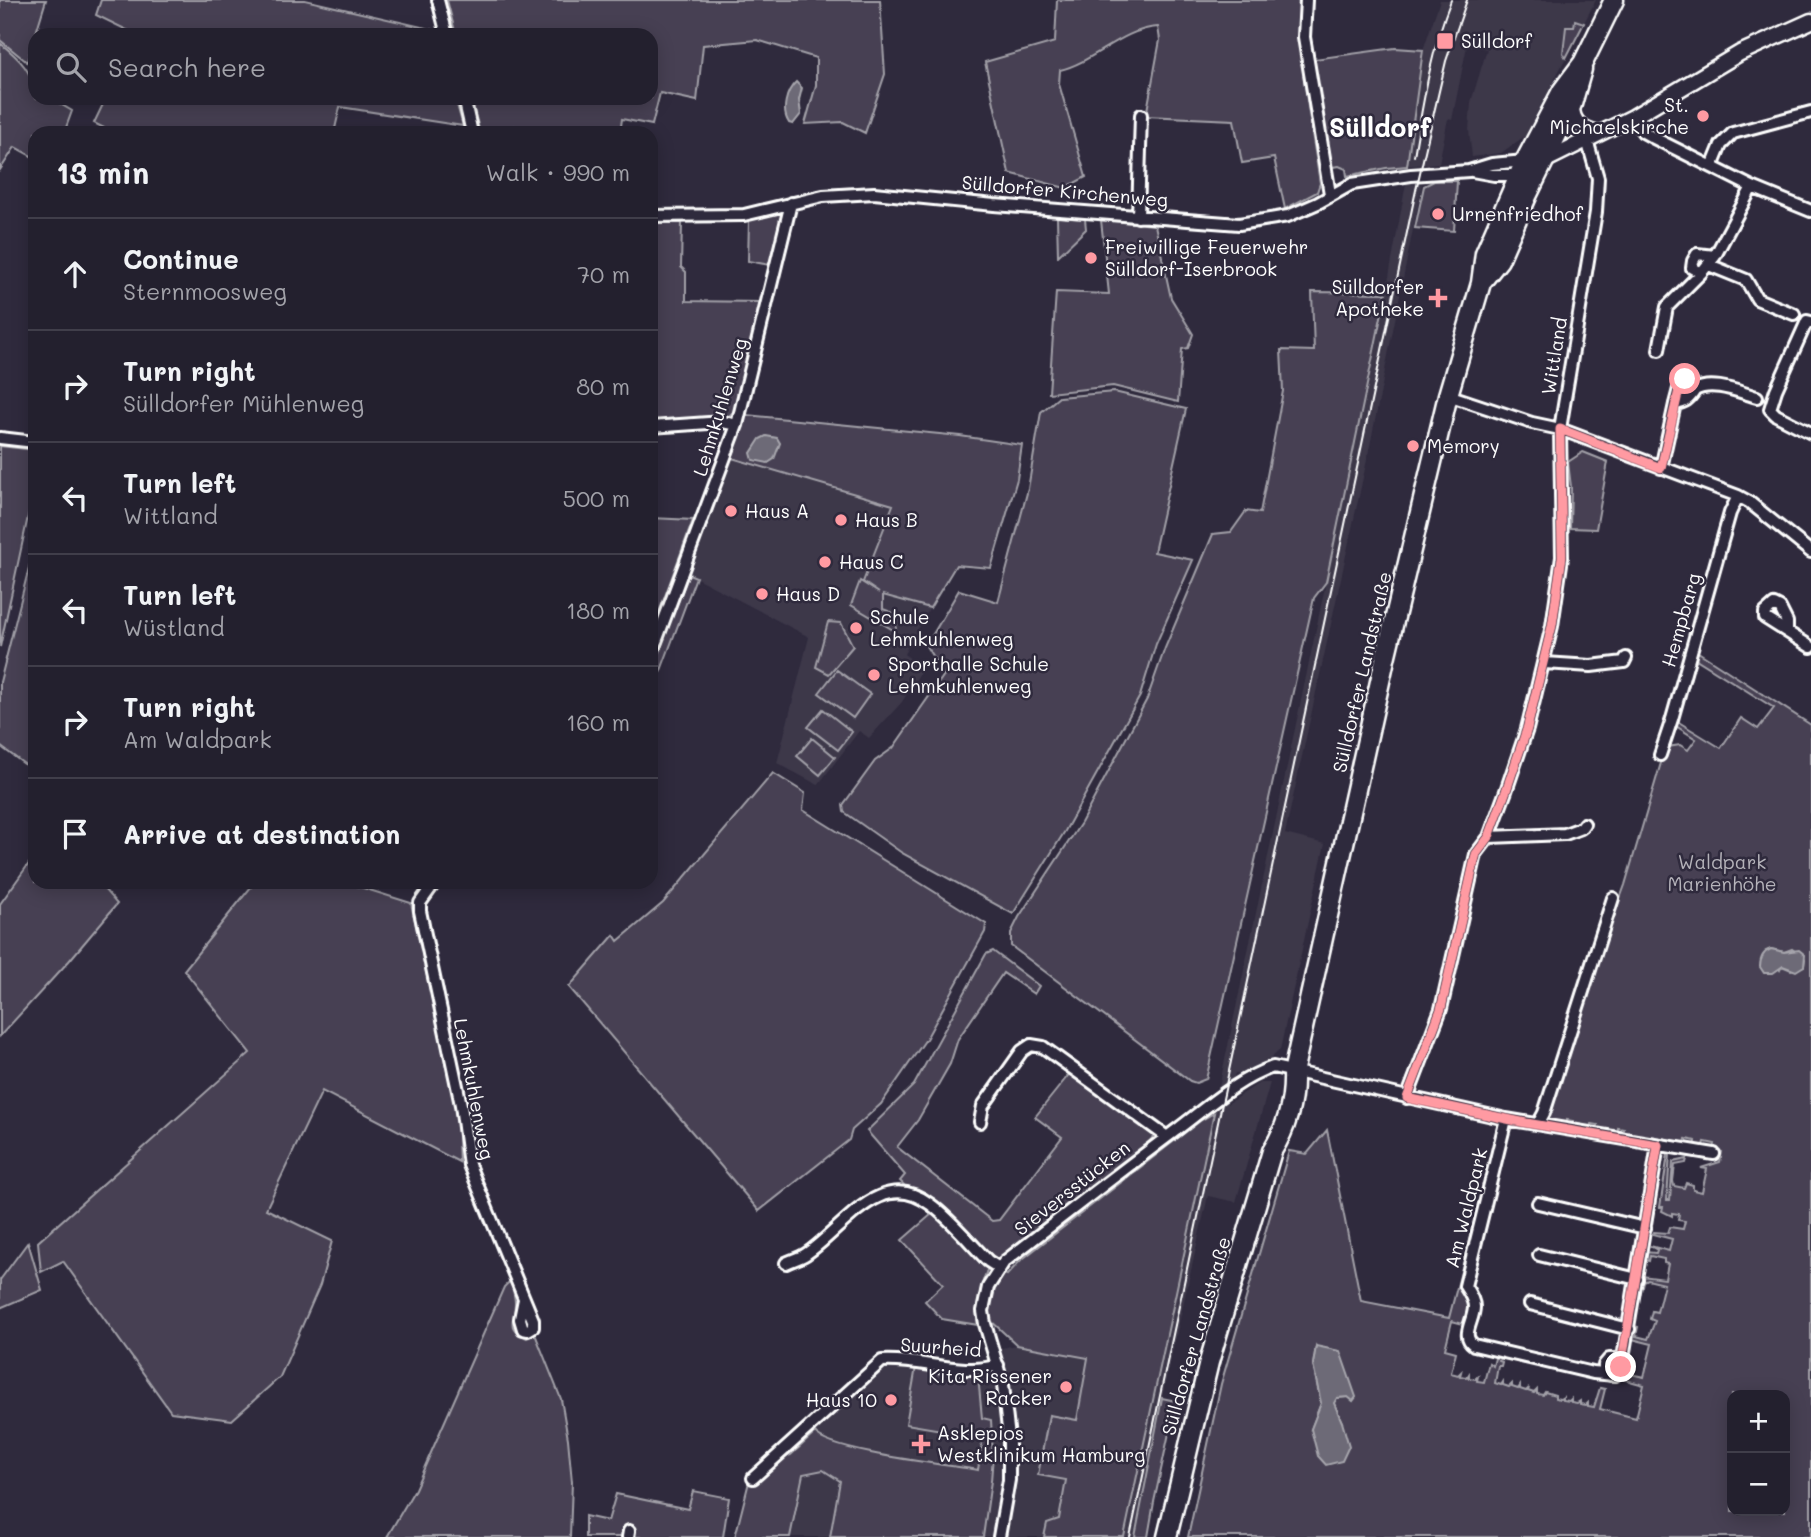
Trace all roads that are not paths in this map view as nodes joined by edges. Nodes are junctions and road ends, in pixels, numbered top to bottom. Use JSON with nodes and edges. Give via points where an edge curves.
{"nodes":[{"id":1,"x":438,"y":0,"type":"edge"},
{"id":2,"x":1306,"y":0,"type":"edge"},
{"id":3,"x":1614,"y":0,"type":"edge"},
{"id":4,"x":1811,"y":21,"type":"edge"},
{"id":5,"x":445,"y":28,"type":"edge"},
{"id":6,"x":1583,"y":63,"type":"junction"},
{"id":7,"x":1572,"y":104,"type":"junction"},
{"id":8,"x":466,"y":105,"type":"edge"},
{"id":9,"x":1811,"y":112,"type":"edge"},
{"id":10,"x":1141,"y":115,"type":"dead end"},
{"id":11,"x":1633,"y":117,"type":"junction"},
{"id":12,"x":470,"y":126,"type":"edge"},
{"id":13,"x":1593,"y":137,"type":"junction"},
{"id":14,"x":1545,"y":160,"type":"junction"},
{"id":15,"x":1712,"y":167,"type":"junction"},
{"id":16,"x":1522,"y":168,"type":"junction"},
{"id":17,"x":1752,"y":187,"type":"junction"},
{"id":18,"x":1330,"y":194,"type":"junction"},
{"id":19,"x":792,"y":203,"type":"junction"},
{"id":20,"x":1811,"y":211,"type":"edge"},
{"id":21,"x":658,"y":216,"type":"edge"},
{"id":22,"x":1138,"y":217,"type":"junction"},
{"id":23,"x":1708,"y":265,"type":"junction"},
{"id":24,"x":1481,"y":283,"type":"junction"},
{"id":25,"x":1794,"y":314,"type":"dead end"},
{"id":26,"x":1809,"y":322,"type":"edge"},
{"id":27,"x":1659,"y":350,"type":"dead end"},
{"id":28,"x":1695,"y":390,"type":"junction"},
{"id":29,"x":1448,"y":395,"type":"junction"},
{"id":30,"x":1756,"y":397,"type":"dead end"},
{"id":31,"x":1675,"y":404,"type":"junction"},
{"id":32,"x":737,"y":425,"type":"junction"},
{"id":33,"x":658,"y":426,"type":"edge"},
{"id":34,"x":1560,"y":429,"type":"junction"},
{"id":35,"x":1811,"y":433,"type":"edge"},
{"id":36,"x":0,"y":438,"type":"edge"},
{"id":37,"x":28,"y":441,"type":"edge"},
{"id":38,"x":1661,"y":468,"type":"junction"},
{"id":39,"x":1738,"y":496,"type":"junction"},
{"id":40,"x":1811,"y":552,"type":"edge"},
{"id":41,"x":1787,"y":631,"type":"dead end"},
{"id":42,"x":658,"y":636,"type":"edge"},
{"id":43,"x":1811,"y":647,"type":"edge"},
{"id":44,"x":1626,"y":658,"type":"dead end"},
{"id":45,"x":1545,"y":663,"type":"junction"},
{"id":46,"x":1660,"y":755,"type":"dead end"},
{"id":47,"x":1584,"y":824,"type":"dead end"},
{"id":48,"x":1489,"y":837,"type":"junction"},
{"id":49,"x":430,"y":889,"type":"edge"},
{"id":50,"x":1613,"y":898,"type":"dead end"},
{"id":51,"x":1293,"y":1073,"type":"junction"},
{"id":52,"x":1407,"y":1098,"type":"junction"},
{"id":53,"x":1506,"y":1119,"type":"junction"},
{"id":54,"x":980,"y":1122,"type":"dead end"},
{"id":55,"x":1538,"y":1124,"type":"junction"},
{"id":56,"x":1167,"y":1137,"type":"junction"},
{"id":57,"x":1658,"y":1145,"type":"junction"},
{"id":58,"x":1714,"y":1154,"type":"dead end"},
{"id":59,"x":1538,"y":1203,"type":"dead end"},
{"id":60,"x":1645,"y":1228,"type":"junction"},
{"id":61,"x":1539,"y":1255,"type":"dead end"},
{"id":62,"x":786,"y":1263,"type":"dead end"},
{"id":63,"x":999,"y":1268,"type":"junction"},
{"id":64,"x":1637,"y":1279,"type":"junction"},
{"id":65,"x":524,"y":1299,"type":"dead end"},
{"id":66,"x":1530,"y":1304,"type":"dead end"},
{"id":67,"x":1629,"y":1329,"type":"junction"},
{"id":68,"x":1626,"y":1347,"type":"junction"},
{"id":69,"x":1614,"y":1358,"type":"junction"},
{"id":70,"x":998,"y":1365,"type":"junction"},
{"id":71,"x":1621,"y":1367,"type":"junction"},
{"id":72,"x":1607,"y":1372,"type":"junction"},
{"id":73,"x":753,"y":1478,"type":"dead end"},
{"id":74,"x":1168,"y":1536,"type":"edge"},
{"id":75,"x":999,"y":1537,"type":"edge"}],
"edges":[{"from":1,"to":5,"type":"street"},
{"from":2,"to":18,"type":"street","via":[[1304,37]]},
{"from":3,"to":6,"type":"main road","name":"Sülldorfer Landstraße"},
{"from":4,"to":11,"type":"street","via":[[1740,54]]},
{"from":6,"to":7,"type":"main road","name":"Sülldorfer Landstraße"},
{"from":6,"to":16,"type":"main road","name":"Sülldorfer Landstraße","via":[[1562,91]]},
{"from":7,"to":13,"type":"street","via":[[1577,124]]},
{"from":7,"to":14,"type":"main road","name":"Sülldorfer Landstraße"},
{"from":8,"to":12,"type":"street"},
{"from":9,"to":15,"type":"street","via":[[1733,133],[1721,145]]},
{"from":10,"to":22,"type":"street"},
{"from":11,"to":13,"type":"street"},
{"from":11,"to":15,"type":"street","via":[[1643,132]]},
{"from":13,"to":14,"type":"street"},
{"from":13,"to":34,"type":"street","name":"Wittland","via":[[1596,212]]},
{"from":14,"to":16,"type":"street"},
{"from":14,"to":24,"type":"main road","name":"Sülldorfer Landstraße","via":[[1499,260]]},
{"from":15,"to":17,"type":"street"},
{"from":16,"to":18,"type":"street","name":"Sülldorfer Kirchenweg","via":[[1494,175],[1469,171],[1352,184]]},
{"from":16,"to":24,"type":"main road","name":"Sülldorfer Landstraße","via":[[1485,253]]},
{"from":17,"to":20,"type":"street"},
{"from":17,"to":23,"type":"street"},
{"from":18,"to":22,"type":"street","name":"Sülldorfer Kirchenweg","via":[[1305,209],[1271,220],[1221,223]]},
{"from":19,"to":21,"type":"street","name":"Sülldorfer Kirchenweg","via":[[726,217]]},
{"from":19,"to":22,"type":"street","name":"Sülldorfer Kirchenweg","via":[[874,193]]},
{"from":19,"to":32,"type":"street","name":"Lehmkuhlenweg"},
{"from":23,"to":25,"type":"street","via":[[1745,281],[1757,299]]},
{"from":23,"to":27,"type":"street","via":[[1667,307]]},
{"from":24,"to":29,"type":"main road","name":"Sülldorfer Landstraße"},
{"from":26,"to":35,"type":"street","via":[[1770,409]]},
{"from":28,"to":30,"type":"street","via":[[1701,386],[1727,388]]},
{"from":28,"to":31,"type":"street","via":[[1686,401]]},
{"from":28,"to":31,"type":"street","via":[[1691,382],[1681,381]]},
{"from":29,"to":34,"type":"street"},
{"from":29,"to":51,"type":"main road","name":"Sülldorfer Landstraße"},
{"from":31,"to":38,"type":"street"},
{"from":32,"to":33,"type":"street"},
{"from":32,"to":42,"type":"street","name":"Lehmkuhlenweg"},
{"from":34,"to":38,"type":"street"},
{"from":34,"to":45,"type":"street","name":"Wittland","via":[[1562,557]]},
{"from":36,"to":37,"type":"street"},
{"from":38,"to":39,"type":"street"},
{"from":39,"to":40,"type":"street"},
{"from":39,"to":46,"type":"street","name":"Hempbarg"},
{"from":41,"to":43,"type":"street"},
{"from":44,"to":45,"type":"street","via":[[1624,663],[1591,666]]},
{"from":45,"to":48,"type":"street","name":"Wittland"},
{"from":47,"to":48,"type":"street","via":[[1565,834]]},
{"from":48,"to":52,"type":"street","name":"Wittland","via":[[1476,854],[1441,1009]]},
{"from":49,"to":65,"type":"street","name":"Lehmkuhlenweg","via":[[419,911],[468,1158]]},
{"from":50,"to":55,"type":"street"},
{"from":51,"to":52,"type":"street","name":"Sieversstücken"},
{"from":51,"to":56,"type":"street","name":"Sieversstücken","via":[[1273,1067],[1263,1070]]},
{"from":51,"to":74,"type":"main road","name":"Sülldorfer Landstraße","via":[[1274,1120],[1272,1151],[1209,1362]]},
{"from":52,"to":53,"type":"street","name":"Sieversstücken"},
{"from":53,"to":55,"type":"street","name":"Sieversstücken"},
{"from":53,"to":72,"type":"street","name":"Am Waldpark","via":[[1465,1286],[1474,1307],[1469,1342],[1593,1373]]},
{"from":54,"to":56,"type":"street","name":"Sieversstücken","via":[[983,1106],[1031,1045],[1043,1046]]},
{"from":55,"to":57,"type":"street","name":"Sieversstücken"},
{"from":56,"to":63,"type":"street","name":"Sieversstücken"},
{"from":57,"to":58,"type":"street","name":"Sieversstücken"},
{"from":57,"to":60,"type":"street"},
{"from":59,"to":60,"type":"street"},
{"from":60,"to":64,"type":"street"},
{"from":61,"to":64,"type":"street"},
{"from":62,"to":63,"type":"street","via":[[805,1254],[873,1199],[899,1191],[930,1203]]},
{"from":63,"to":70,"type":"street","name":"Sieversstücken","via":[[986,1292],[984,1311]]},
{"from":64,"to":67,"type":"street"},
{"from":66,"to":67,"type":"street"},
{"from":67,"to":68,"type":"street"},
{"from":68,"to":69,"type":"street"},
{"from":68,"to":71,"type":"street"},
{"from":69,"to":71,"type":"street"},
{"from":69,"to":72,"type":"street","via":[[1606,1361]]},
{"from":70,"to":73,"type":"street","name":"Suurheid","via":[[976,1370],[882,1361]]},
{"from":70,"to":75,"type":"street","name":"Suurheid","via":[[1010,1456]]},
{"from":71,"to":72,"type":"street","via":[[1618,1374]]}]}
